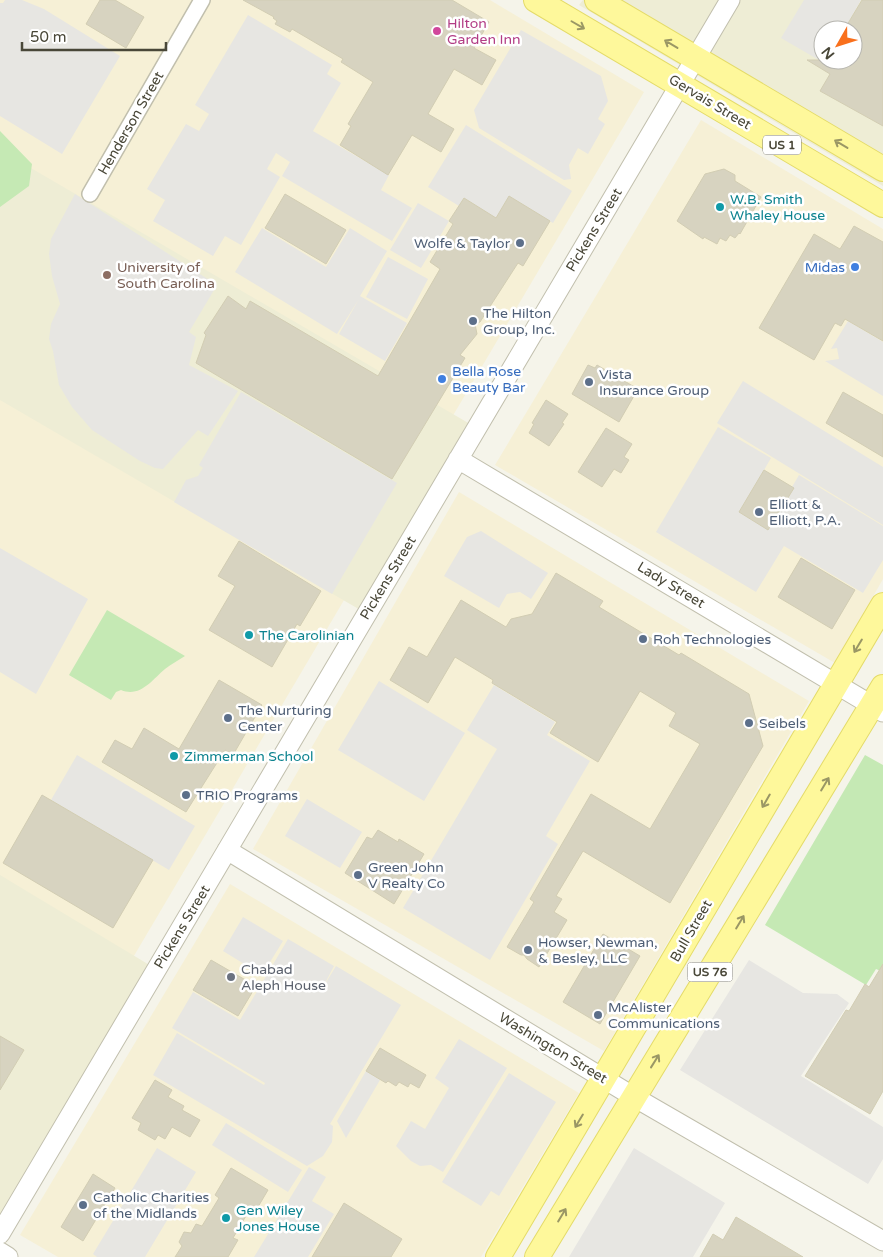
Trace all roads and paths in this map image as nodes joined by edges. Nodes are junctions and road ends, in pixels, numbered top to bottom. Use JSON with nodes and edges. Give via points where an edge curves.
{"nodes":[{"id":1,"x":202,"y":0,"type":"edge"},
{"id":2,"x":536,"y":0,"type":"edge"},
{"id":3,"x":597,"y":0,"type":"edge"},
{"id":4,"x":730,"y":0,"type":"edge"},
{"id":5,"x":696,"y":58,"type":"junction"},
{"id":6,"x":681,"y":84,"type":"junction"},
{"id":7,"x":883,"y":169,"type":"edge"},
{"id":8,"x":90,"y":194,"type":"dead end"},
{"id":9,"x":883,"y":205,"type":"edge"},
{"id":10,"x":458,"y":459,"type":"junction"},
{"id":11,"x":883,"y":605,"type":"edge"},
{"id":12,"x":836,"y":683,"type":"junction"},
{"id":13,"x":880,"y":701,"type":"edge"},
{"id":14,"x":227,"y":850,"type":"junction"},
{"id":15,"x":604,"y":1079,"type":"junction"},
{"id":16,"x":634,"y":1097,"type":"junction"},
{"id":17,"x":0,"y":1234,"type":"edge"},
{"id":18,"x":883,"y":1241,"type":"edge"},
{"id":19,"x":0,"y":1252,"type":"edge"},
{"id":20,"x":8,"y":1257,"type":"edge"},
{"id":21,"x":498,"y":1257,"type":"edge"},
{"id":22,"x":537,"y":1257,"type":"edge"}],
"edges":[{"from":1,"to":8,"type":"street","name":"Henderson Street"},
{"from":2,"to":6,"type":"main road","name":"Gervais Street","number":"US 1","one_way":true},
{"from":5,"to":3,"type":"main road","one_way":true},
{"from":4,"to":5,"type":"street","name":"Pickens Street"},
{"from":5,"to":6,"type":"street","name":"Pickens Street"},
{"from":7,"to":5,"type":"main road","one_way":true},
{"from":6,"to":9,"type":"main road","name":"Gervais Street","number":"US 1"},
{"from":6,"to":10,"type":"street","name":"Pickens Street"},
{"from":10,"to":12,"type":"street","name":"Lady Street"},
{"from":10,"to":14,"type":"street","name":"Pickens Street"},
{"from":11,"to":12,"type":"main road","name":"Bull Street","number":"US 76","one_way":true},
{"from":12,"to":13,"type":"street","name":"Lady Street"},
{"from":12,"to":15,"type":"main road","name":"Bull Street","number":"US 76","one_way":true},
{"from":16,"to":13,"type":"main road","number":"US 76","one_way":true},
{"from":14,"to":15,"type":"street","name":"Washington Street"},
{"from":14,"to":17,"type":"street","name":"Pickens Street"},
{"from":15,"to":16,"type":"street","name":"Washington Street"},
{"from":15,"to":21,"type":"main road","name":"Bull Street","number":"US 76","one_way":true},
{"from":16,"to":18,"type":"street","name":"Washington Street"},
{"from":22,"to":16,"type":"main road","number":"US 76","one_way":true},
{"from":19,"to":20,"type":"street"}]}
